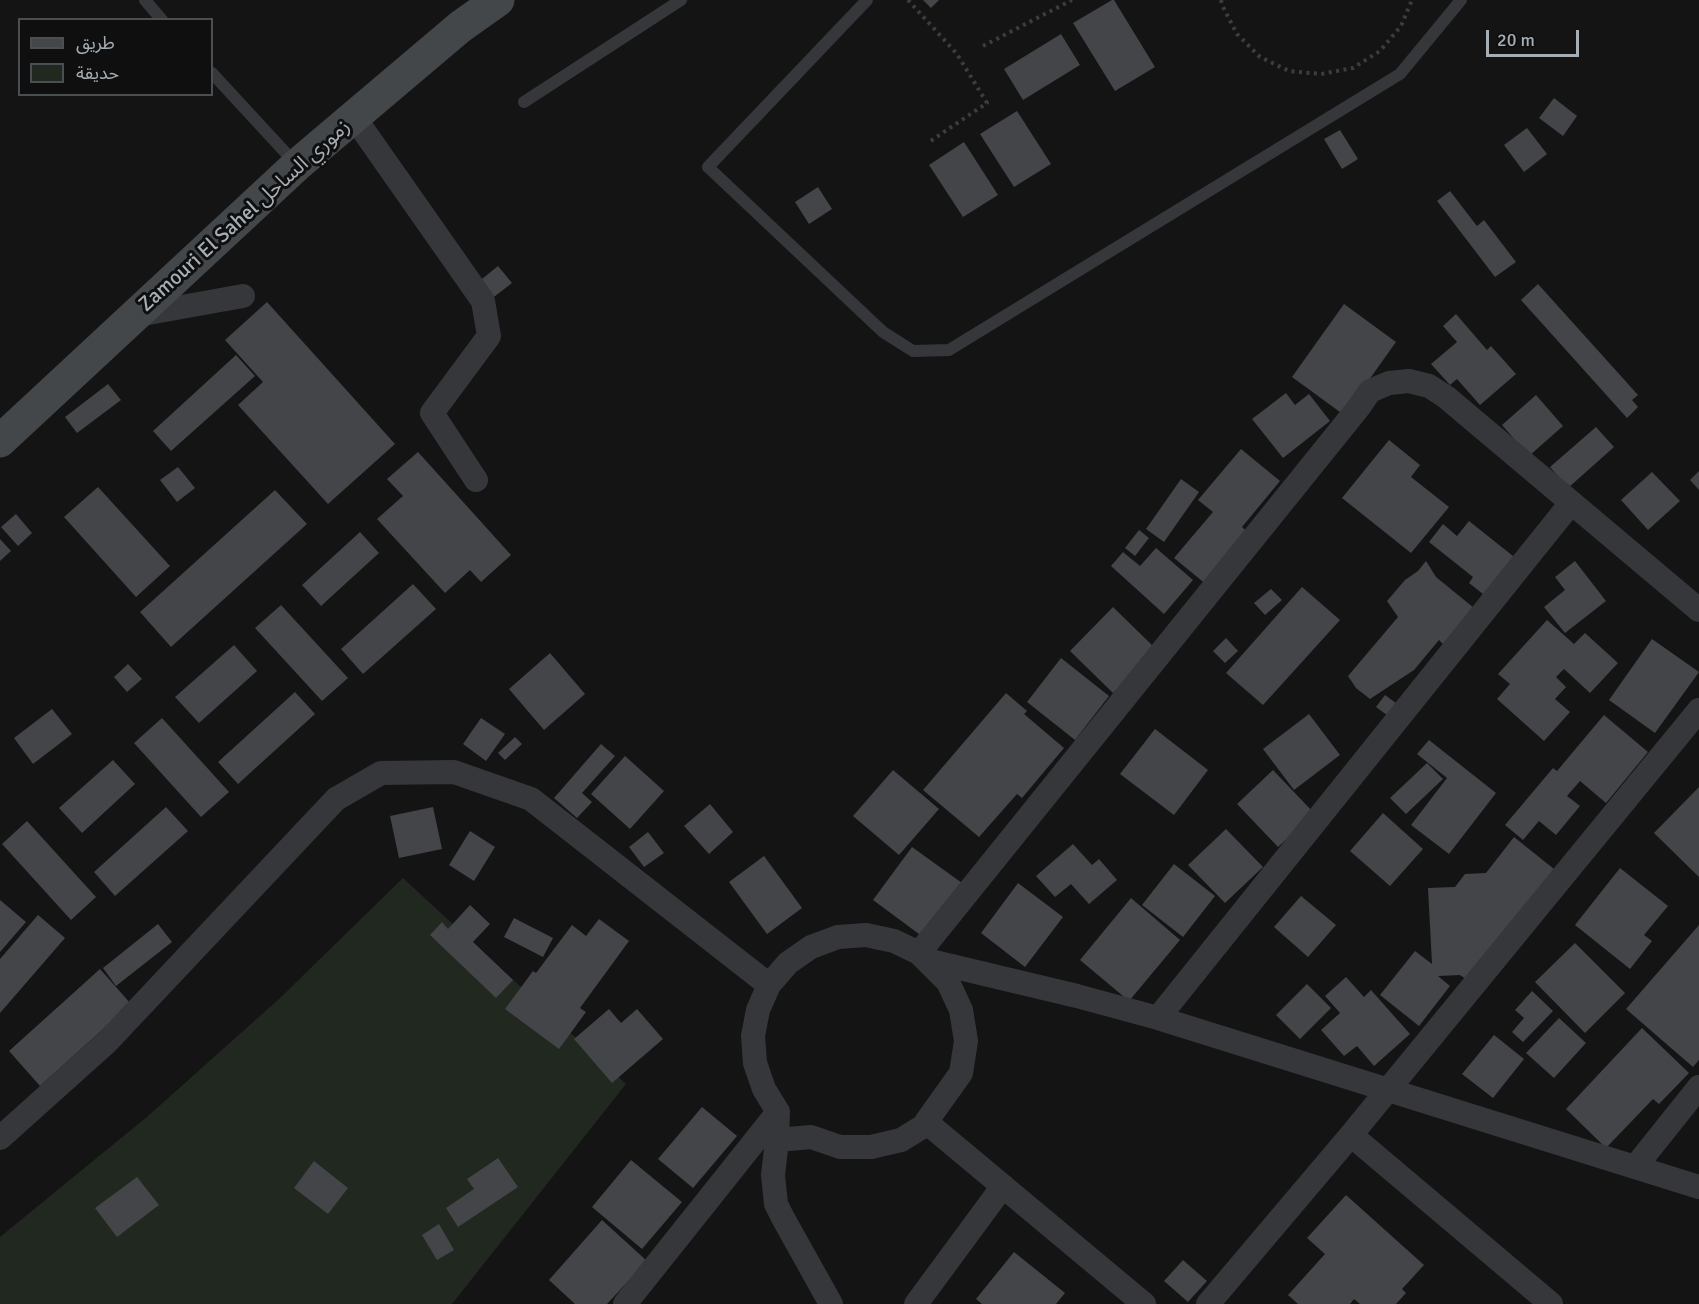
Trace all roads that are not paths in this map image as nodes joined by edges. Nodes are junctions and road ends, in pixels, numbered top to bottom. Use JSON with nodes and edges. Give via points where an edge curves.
{"nodes":[{"id":1,"x":145,"y":0,"type":"edge"},
{"id":2,"x":498,"y":0,"type":"edge"},
{"id":3,"x":681,"y":0,"type":"edge"},
{"id":4,"x":867,"y":0,"type":"edge"},
{"id":5,"x":1461,"y":0,"type":"edge"},
{"id":6,"x":160,"y":18,"type":"edge"},
{"id":7,"x":213,"y":74,"type":"edge"},
{"id":8,"x":524,"y":102,"type":"dead end"},
{"id":9,"x":354,"y":117,"type":"junction"},
{"id":10,"x":297,"y":165,"type":"junction"},
{"id":11,"x":243,"y":296,"type":"dead end"},
{"id":12,"x":137,"y":315,"type":"junction"},
{"id":13,"x":0,"y":441,"type":"edge"},
{"id":14,"x":476,"y":480,"type":"dead end"},
{"id":15,"x":1571,"y":503,"type":"junction"},
{"id":16,"x":1699,"y":610,"type":"edge"},
{"id":17,"x":1699,"y":710,"type":"edge"},
{"id":18,"x":922,"y":957,"type":"junction"},
{"id":19,"x":769,"y":985,"type":"junction"},
{"id":20,"x":1158,"y":1018,"type":"junction"},
{"id":21,"x":1699,"y":1087,"type":"edge"},
{"id":22,"x":1389,"y":1089,"type":"junction"},
{"id":23,"x":778,"y":1112,"type":"junction"},
{"id":24,"x":926,"y":1122,"type":"junction"},
{"id":25,"x":1351,"y":1135,"type":"junction"},
{"id":26,"x":0,"y":1138,"type":"edge"},
{"id":27,"x":777,"y":1140,"type":"junction"},
{"id":28,"x":1636,"y":1166,"type":"junction"},
{"id":29,"x":1003,"y":1186,"type":"junction"},
{"id":30,"x":1699,"y":1187,"type":"edge"},
{"id":31,"x":625,"y":1304,"type":"edge"},
{"id":32,"x":831,"y":1304,"type":"edge"},
{"id":33,"x":916,"y":1304,"type":"edge"},
{"id":34,"x":1144,"y":1304,"type":"edge"},
{"id":35,"x":1208,"y":1304,"type":"edge"},
{"id":36,"x":1551,"y":1304,"type":"edge"}],
"edges":[{"from":1,"to":6,"type":"lane"},
{"from":2,"to":9,"type":"street","name":"Zamouri El Sahel زموري الساحل","via":[[460,27]]},
{"from":3,"to":8,"type":"lane"},
{"from":4,"to":5,"type":"lane","via":[[708,167],[883,332],[913,351],[949,350],[1400,74]]},
{"from":7,"to":10,"type":"lane"},
{"from":9,"to":10,"type":"street","name":"Zamouri El Sahel زموري الساحل"},
{"from":9,"to":14,"type":"street","via":[[483,301],[489,336],[432,413]]},
{"from":10,"to":12,"type":"street","name":"Zamouri El Sahel زموري الساحل"},
{"from":11,"to":12,"type":"street"},
{"from":12,"to":13,"type":"street","name":"Zamouri El Sahel زموري الساحل"},
{"from":15,"to":16,"type":"street"},
{"from":15,"to":18,"type":"street","via":[[1429,386],[1409,381],[1389,383],[1370,391]]},
{"from":15,"to":20,"type":"street"},
{"from":17,"to":22,"type":"street"},
{"from":18,"to":19,"type":"street","via":[[894,941],[866,935],[838,937],[795,958]]},
{"from":18,"to":20,"type":"street"},
{"from":18,"to":24,"type":"street","via":[[948,982],[962,1010],[966,1041],[961,1072]]},
{"from":19,"to":23,"type":"street","via":[[758,1010],[753,1046],[764,1089]]},
{"from":19,"to":26,"type":"street","via":[[531,799],[454,772],[381,773],[336,799],[108,1042]]},
{"from":20,"to":22,"type":"street"},
{"from":21,"to":28,"type":"street"},
{"from":22,"to":25,"type":"street"},
{"from":22,"to":28,"type":"street"},
{"from":23,"to":27,"type":"street"},
{"from":23,"to":31,"type":"street"},
{"from":24,"to":27,"type":"street","via":[[901,1140],[871,1148],[840,1147],[811,1137]]},
{"from":24,"to":29,"type":"street"},
{"from":25,"to":35,"type":"street"},
{"from":25,"to":36,"type":"street"},
{"from":27,"to":32,"type":"street","via":[[773,1175],[776,1204]]},
{"from":28,"to":30,"type":"street"},
{"from":29,"to":33,"type":"street"},
{"from":29,"to":34,"type":"street"}]}
